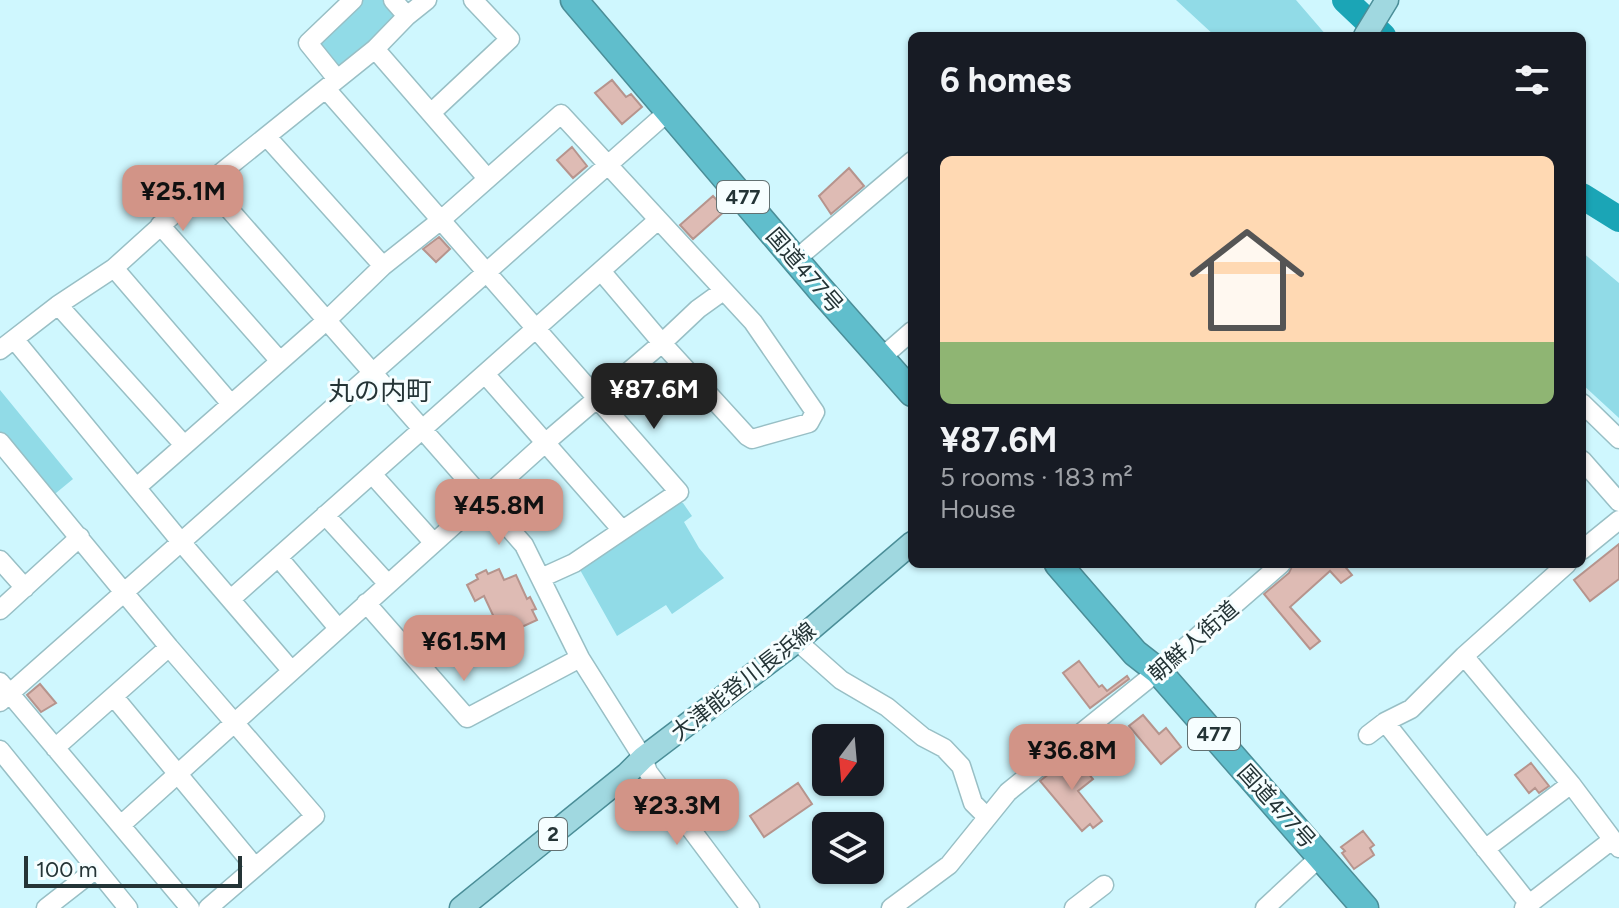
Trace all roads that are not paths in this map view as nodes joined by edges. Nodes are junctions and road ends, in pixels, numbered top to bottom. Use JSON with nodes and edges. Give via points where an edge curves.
{"nodes":[{"id":1,"x":353,"y":0,"type":"edge"},
{"id":2,"x":393,"y":0,"type":"edge"},
{"id":3,"x":427,"y":0,"type":"edge"},
{"id":4,"x":473,"y":0,"type":"edge"},
{"id":5,"x":574,"y":0,"type":"edge"},
{"id":6,"x":1387,"y":0,"type":"edge"},
{"id":7,"x":407,"y":16,"type":"junction"},
{"id":8,"x":1367,"y":32,"type":"edge"},
{"id":9,"x":375,"y":49,"type":"junction"},
{"id":10,"x":332,"y":84,"type":"junction"},
{"id":11,"x":670,"y":110,"type":"junction"},
{"id":12,"x":431,"y":113,"type":"junction"},
{"id":13,"x":267,"y":137,"type":"junction"},
{"id":14,"x":608,"y":164,"type":"junction"},
{"id":15,"x":908,"y":164,"type":"edge"},
{"id":16,"x":487,"y":178,"type":"junction"},
{"id":17,"x":207,"y":184,"type":"junction"},
{"id":18,"x":441,"y":220,"type":"junction"},
{"id":19,"x":658,"y":220,"type":"junction"},
{"id":20,"x":160,"y":225,"type":"junction"},
{"id":21,"x":795,"y":260,"type":"junction"},
{"id":22,"x":383,"y":266,"type":"junction"},
{"id":23,"x":114,"y":268,"type":"junction"},
{"id":24,"x":487,"y":271,"type":"junction"},
{"id":25,"x":601,"y":271,"type":"junction"},
{"id":26,"x":723,"y":291,"type":"junction"},
{"id":27,"x":58,"y":305,"type":"junction"},
{"id":28,"x":327,"y":320,"type":"junction"},
{"id":29,"x":536,"y":326,"type":"junction"},
{"id":30,"x":908,"y":334,"type":"edge"},
{"id":31,"x":662,"y":343,"type":"junction"},
{"id":32,"x":7,"y":344,"type":"edge"},
{"id":33,"x":881,"y":358,"type":"junction"},
{"id":34,"x":279,"y":360,"type":"junction"},
{"id":35,"x":372,"y":372,"type":"junction"},
{"id":36,"x":485,"y":374,"type":"junction"},
{"id":37,"x":908,"y":388,"type":"edge"},
{"id":38,"x":598,"y":398,"type":"junction"},
{"id":39,"x":231,"y":404,"type":"junction"},
{"id":40,"x":1586,"y":407,"type":"edge"},
{"id":41,"x":423,"y":427,"type":"junction"},
{"id":42,"x":1619,"y":439,"type":"edge"},
{"id":43,"x":0,"y":442,"type":"edge"},
{"id":44,"x":545,"y":443,"type":"junction"},
{"id":45,"x":184,"y":445,"type":"junction"},
{"id":46,"x":1586,"y":465,"type":"edge"},
{"id":47,"x":372,"y":474,"type":"junction"},
{"id":48,"x":137,"y":487,"type":"junction"},
{"id":49,"x":485,"y":499,"type":"junction"},
{"id":50,"x":1619,"y":502,"type":"edge"},
{"id":51,"x":325,"y":515,"type":"junction"},
{"id":52,"x":1619,"y":520,"type":"edge"},
{"id":53,"x":621,"y":529,"type":"junction"},
{"id":54,"x":80,"y":537,"type":"junction"},
{"id":55,"x":181,"y":542,"type":"junction"},
{"id":56,"x":433,"y":542,"type":"junction"},
{"id":57,"x":908,"y":546,"type":"edge"},
{"id":58,"x":1586,"y":547,"type":"edge"},
{"id":59,"x":278,"y":557,"type":"junction"},
{"id":60,"x":0,"y":560,"type":"edge"},
{"id":61,"x":1061,"y":568,"type":"edge"},
{"id":62,"x":1276,"y":568,"type":"edge"},
{"id":63,"x":1563,"y":568,"type":"edge"},
{"id":64,"x":541,"y":578,"type":"junction"},
{"id":65,"x":387,"y":583,"type":"junction"},
{"id":66,"x":25,"y":588,"type":"junction"},
{"id":67,"x":124,"y":593,"type":"junction"},
{"id":68,"x":231,"y":599,"type":"junction"},
{"id":69,"x":366,"y":603,"type":"junction"},
{"id":70,"x":0,"y":610,"type":"edge"},
{"id":71,"x":338,"y":628,"type":"junction"},
{"id":72,"x":797,"y":641,"type":"junction"},
{"id":73,"x":169,"y":647,"type":"junction"},
{"id":74,"x":1464,"y":656,"type":"junction"},
{"id":75,"x":580,"y":658,"type":"junction"},
{"id":76,"x":291,"y":670,"type":"junction"},
{"id":77,"x":1158,"y":671,"type":"junction"},
{"id":78,"x":3,"y":692,"type":"edge"},
{"id":79,"x":114,"y":697,"type":"junction"},
{"id":80,"x":234,"y":720,"type":"junction"},
{"id":81,"x":1385,"y":722,"type":"junction"},
{"id":82,"x":1368,"y":735,"type":"dead end"},
{"id":83,"x":55,"y":748,"type":"junction"},
{"id":84,"x":0,"y":750,"type":"edge"},
{"id":85,"x":643,"y":758,"type":"junction"},
{"id":86,"x":177,"y":773,"type":"junction"},
{"id":87,"x":1571,"y":784,"type":"junction"},
{"id":88,"x":987,"y":817,"type":"junction"},
{"id":89,"x":121,"y":825,"type":"junction"},
{"id":90,"x":1616,"y":844,"type":"edge"},
{"id":91,"x":1485,"y":849,"type":"junction"},
{"id":92,"x":1321,"y":856,"type":"junction"},
{"id":93,"x":255,"y":867,"type":"junction"},
{"id":94,"x":96,"y":869,"type":"junction"},
{"id":95,"x":1104,"y":885,"type":"dead end"},
{"id":96,"x":1274,"y":905,"type":"edge"},
{"id":97,"x":1527,"y":906,"type":"edge"},
{"id":98,"x":46,"y":908,"type":"edge"},
{"id":99,"x":128,"y":908,"type":"edge"},
{"id":100,"x":190,"y":908,"type":"edge"},
{"id":101,"x":208,"y":908,"type":"edge"},
{"id":102,"x":461,"y":908,"type":"edge"},
{"id":103,"x":750,"y":908,"type":"edge"},
{"id":104,"x":891,"y":908,"type":"edge"},
{"id":105,"x":1074,"y":908,"type":"edge"},
{"id":106,"x":1365,"y":908,"type":"edge"}],
"edges":[{"from":1,"to":10,"type":"street","via":[[308,43]]},
{"from":2,"to":7,"type":"street"},
{"from":3,"to":7,"type":"street"},
{"from":4,"to":12,"type":"street","via":[[510,39]]},
{"from":5,"to":11,"type":"highway","name":"国道477号","number":"477"},
{"from":6,"to":8,"type":"main road"},
{"from":7,"to":9,"type":"street"},
{"from":9,"to":10,"type":"street"},
{"from":9,"to":12,"type":"street"},
{"from":10,"to":13,"type":"street"},
{"from":10,"to":18,"type":"street"},
{"from":11,"to":14,"type":"street"},
{"from":11,"to":21,"type":"highway","name":"国道477号","number":"477"},
{"from":12,"to":16,"type":"street"},
{"from":13,"to":17,"type":"street"},
{"from":13,"to":22,"type":"street"},
{"from":14,"to":16,"type":"street","via":[[561,114]]},
{"from":14,"to":19,"type":"street"},
{"from":14,"to":24,"type":"street"},
{"from":15,"to":21,"type":"street"},
{"from":16,"to":18,"type":"street"},
{"from":17,"to":20,"type":"street"},
{"from":17,"to":28,"type":"street"},
{"from":18,"to":22,"type":"street"},
{"from":18,"to":24,"type":"street"},
{"from":19,"to":25,"type":"street"},
{"from":19,"to":26,"type":"street"},
{"from":20,"to":23,"type":"street"},
{"from":20,"to":34,"type":"street"},
{"from":21,"to":33,"type":"highway","name":"国道477号","number":"477"},
{"from":22,"to":28,"type":"street"},
{"from":23,"to":27,"type":"street"},
{"from":23,"to":39,"type":"street"},
{"from":24,"to":29,"type":"street"},
{"from":24,"to":35,"type":"street"},
{"from":25,"to":29,"type":"street"},
{"from":25,"to":31,"type":"street"},
{"from":26,"to":31,"type":"street"},
{"from":26,"to":31,"type":"street","via":[[753,322],[815,412],[809,423],[752,439]]},
{"from":27,"to":32,"type":"street"},
{"from":27,"to":45,"type":"street"},
{"from":28,"to":34,"type":"street"},
{"from":28,"to":35,"type":"street"},
{"from":29,"to":36,"type":"street"},
{"from":29,"to":38,"type":"street"},
{"from":30,"to":33,"type":"street"},
{"from":31,"to":38,"type":"street"},
{"from":32,"to":48,"type":"street"},
{"from":33,"to":37,"type":"highway","name":"国道477号","number":"477"},
{"from":34,"to":39,"type":"street"},
{"from":35,"to":41,"type":"street"},
{"from":35,"to":55,"type":"street"},
{"from":36,"to":41,"type":"street"},
{"from":36,"to":44,"type":"street"},
{"from":38,"to":44,"type":"street"},
{"from":38,"to":53,"type":"street","via":[[679,492]]},
{"from":39,"to":45,"type":"street"},
{"from":40,"to":42,"type":"street"},
{"from":41,"to":47,"type":"street"},
{"from":41,"to":49,"type":"street"},
{"from":43,"to":54,"type":"street"},
{"from":44,"to":49,"type":"street"},
{"from":44,"to":53,"type":"street"},
{"from":45,"to":48,"type":"street"},
{"from":46,"to":50,"type":"street"},
{"from":47,"to":51,"type":"street"},
{"from":47,"to":56,"type":"street"},
{"from":48,"to":55,"type":"street"},
{"from":49,"to":56,"type":"street"},
{"from":49,"to":64,"type":"street","via":[[524,545]]},
{"from":51,"to":59,"type":"street"},
{"from":51,"to":65,"type":"street"},
{"from":52,"to":58,"type":"street"},
{"from":53,"to":64,"type":"street","via":[[574,563]]},
{"from":54,"to":66,"type":"street"},
{"from":54,"to":67,"type":"street"},
{"from":55,"to":67,"type":"street"},
{"from":55,"to":68,"type":"street"},
{"from":56,"to":65,"type":"street"},
{"from":57,"to":72,"type":"main road","name":"大津能登川長浜線","number":"2"},
{"from":59,"to":68,"type":"street"},
{"from":59,"to":71,"type":"street"},
{"from":60,"to":66,"type":"street"},
{"from":61,"to":77,"type":"highway","name":"国道477号","number":"477","via":[[1135,653]]},
{"from":62,"to":77,"type":"street","name":"朝鮮人街道"},
{"from":63,"to":74,"type":"street"},
{"from":64,"to":75,"type":"street"},
{"from":65,"to":69,"type":"street"},
{"from":66,"to":70,"type":"street"},
{"from":67,"to":73,"type":"street"},
{"from":67,"to":78,"type":"street"},
{"from":68,"to":76,"type":"street"},
{"from":69,"to":71,"type":"street"},
{"from":69,"to":75,"type":"street","via":[[467,718]]},
{"from":71,"to":76,"type":"street"},
{"from":72,"to":85,"type":"main road","name":"大津能登川長浜線","number":"2"},
{"from":72,"to":88,"type":"street","via":[[841,680],[944,748],[961,766],[973,803]]},
{"from":73,"to":79,"type":"street"},
{"from":73,"to":80,"type":"street"},
{"from":74,"to":81,"type":"street","via":[[1411,709]]},
{"from":74,"to":87,"type":"street"},
{"from":75,"to":85,"type":"street"},
{"from":76,"to":80,"type":"street"},
{"from":77,"to":88,"type":"street","name":"朝鮮人街道","via":[[1008,792]]},
{"from":77,"to":92,"type":"highway","name":"国道477号","number":"477"},
{"from":78,"to":83,"type":"street"},
{"from":79,"to":83,"type":"street"},
{"from":79,"to":86,"type":"street"},
{"from":80,"to":86,"type":"street"},
{"from":80,"to":93,"type":"street","via":[[315,816]]},
{"from":81,"to":82,"type":"street"},
{"from":81,"to":91,"type":"street"},
{"from":83,"to":89,"type":"street"},
{"from":84,"to":94,"type":"street"},
{"from":85,"to":102,"type":"main road","name":"大津能登川長浜線","number":"2"},
{"from":85,"to":103,"type":"street","via":[[648,772]]},
{"from":86,"to":89,"type":"street"},
{"from":86,"to":93,"type":"street"},
{"from":87,"to":90,"type":"street"},
{"from":87,"to":91,"type":"street"},
{"from":88,"to":104,"type":"street","name":"朝鮮人街道","via":[[949,865]]},
{"from":89,"to":100,"type":"street"},
{"from":90,"to":97,"type":"street"},
{"from":91,"to":97,"type":"street"},
{"from":92,"to":96,"type":"street"},
{"from":92,"to":106,"type":"highway","name":"国道477号","number":"477"},
{"from":93,"to":101,"type":"street"},
{"from":94,"to":98,"type":"street"},
{"from":94,"to":99,"type":"street"},
{"from":95,"to":105,"type":"street"}]}
